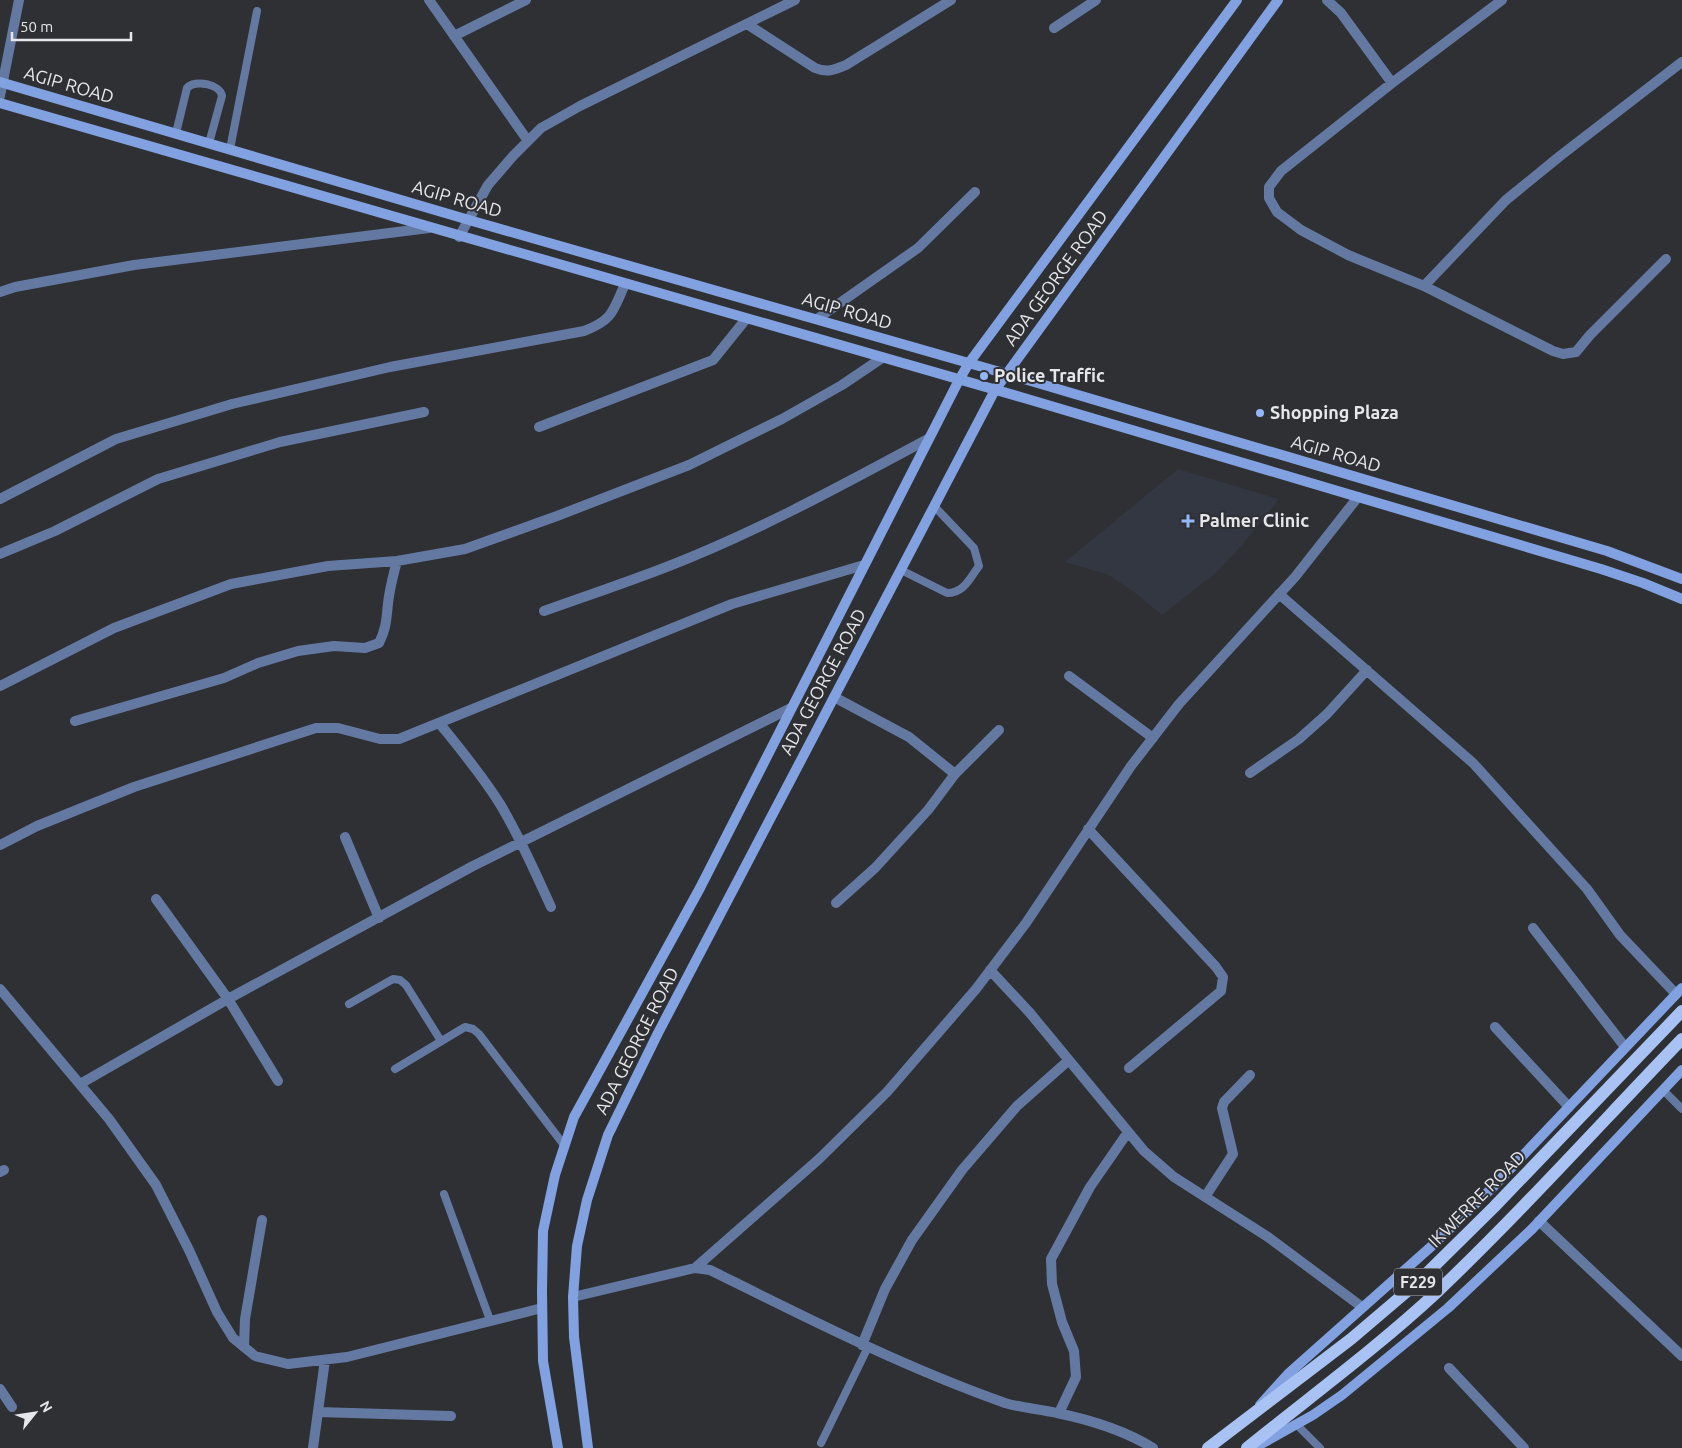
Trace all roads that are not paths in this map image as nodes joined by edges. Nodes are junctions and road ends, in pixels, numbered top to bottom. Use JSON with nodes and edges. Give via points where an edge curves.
{"nodes":[{"id":1,"x":19,"y":0,"type":"edge"},
{"id":2,"x":429,"y":0,"type":"edge"},
{"id":3,"x":526,"y":0,"type":"edge"},
{"id":4,"x":795,"y":0,"type":"edge"},
{"id":5,"x":951,"y":0,"type":"edge"},
{"id":6,"x":1096,"y":0,"type":"edge"},
{"id":7,"x":1236,"y":0,"type":"edge"},
{"id":8,"x":1278,"y":0,"type":"edge"},
{"id":9,"x":1327,"y":0,"type":"edge"},
{"id":10,"x":1502,"y":0,"type":"edge"},
{"id":11,"x":257,"y":11,"type":"dead end"},
{"id":12,"x":747,"y":24,"type":"junction"},
{"id":13,"x":1054,"y":28,"type":"dead end"},
{"id":14,"x":454,"y":36,"type":"junction"},
{"id":15,"x":1682,"y":62,"type":"edge"},
{"id":16,"x":1,"y":82,"type":"edge"},
{"id":17,"x":1392,"y":83,"type":"junction"},
{"id":18,"x":0,"y":96,"type":"edge"},
{"id":19,"x":0,"y":103,"type":"edge"},
{"id":20,"x":176,"y":133,"type":"junction"},
{"id":21,"x":528,"y":141,"type":"junction"},
{"id":22,"x":209,"y":143,"type":"junction"},
{"id":23,"x":230,"y":149,"type":"junction"},
{"id":24,"x":975,"y":192,"type":"dead end"},
{"id":25,"x":469,"y":220,"type":"junction"},
{"id":26,"x":429,"y":228,"type":"junction"},
{"id":27,"x":459,"y":236,"type":"junction"},
{"id":28,"x":1666,"y":259,"type":"dead end"},
{"id":29,"x":625,"y":284,"type":"junction"},
{"id":30,"x":1424,"y":286,"type":"junction"},
{"id":31,"x":0,"y":292,"type":"edge"},
{"id":32,"x":746,"y":319,"type":"junction"},
{"id":33,"x":817,"y":319,"type":"junction"},
{"id":34,"x":882,"y":358,"type":"junction"},
{"id":35,"x":969,"y":363,"type":"junction"},
{"id":36,"x":1007,"y":374,"type":"junction"},
{"id":37,"x":958,"y":380,"type":"junction"},
{"id":38,"x":995,"y":390,"type":"junction"},
{"id":39,"x":424,"y":412,"type":"dead end"},
{"id":40,"x":539,"y":427,"type":"dead end"},
{"id":41,"x":928,"y":439,"type":"junction"},
{"id":42,"x":1358,"y":497,"type":"junction"},
{"id":43,"x":0,"y":499,"type":"edge"},
{"id":44,"x":934,"y":506,"type":"junction"},
{"id":45,"x":0,"y":554,"type":"edge"},
{"id":46,"x":397,"y":561,"type":"junction"},
{"id":47,"x":864,"y":565,"type":"junction"},
{"id":48,"x":901,"y":570,"type":"junction"},
{"id":49,"x":1682,"y":579,"type":"edge"},
{"id":50,"x":1279,"y":594,"type":"junction"},
{"id":51,"x":1682,"y":599,"type":"edge"},
{"id":52,"x":544,"y":610,"type":"dead end"},
{"id":53,"x":1367,"y":670,"type":"junction"},
{"id":54,"x":1069,"y":676,"type":"dead end"},
{"id":55,"x":0,"y":686,"type":"edge"},
{"id":56,"x":834,"y":697,"type":"junction"},
{"id":57,"x":791,"y":708,"type":"junction"},
{"id":58,"x":75,"y":721,"type":"dead end"},
{"id":59,"x":440,"y":724,"type":"junction"},
{"id":60,"x":999,"y":730,"type":"dead end"},
{"id":61,"x":1153,"y":738,"type":"junction"},
{"id":62,"x":1250,"y":773,"type":"dead end"},
{"id":63,"x":955,"y":774,"type":"junction"},
{"id":64,"x":1088,"y":829,"type":"junction"},
{"id":65,"x":346,"y":837,"type":"dead end"},
{"id":66,"x":521,"y":842,"type":"junction"},
{"id":67,"x":0,"y":844,"type":"edge"},
{"id":68,"x":156,"y":899,"type":"dead end"},
{"id":69,"x":836,"y":903,"type":"dead end"},
{"id":70,"x":551,"y":907,"type":"dead end"},
{"id":71,"x":379,"y":918,"type":"junction"},
{"id":72,"x":1533,"y":928,"type":"dead end"},
{"id":73,"x":990,"y":970,"type":"junction"},
{"id":74,"x":0,"y":989,"type":"edge"},
{"id":75,"x":1679,"y":991,"type":"edge"},
{"id":76,"x":228,"y":999,"type":"junction"},
{"id":77,"x":348,"y":1004,"type":"dead end"},
{"id":78,"x":1682,"y":1011,"type":"edge"},
{"id":79,"x":1495,"y":1027,"type":"dead end"},
{"id":80,"x":1682,"y":1039,"type":"edge"},
{"id":81,"x":442,"y":1041,"type":"junction"},
{"id":82,"x":1625,"y":1047,"type":"junction"},
{"id":83,"x":1069,"y":1060,"type":"junction"},
{"id":84,"x":1129,"y":1068,"type":"dead end"},
{"id":85,"x":395,"y":1069,"type":"dead end"},
{"id":86,"x":1682,"y":1070,"type":"edge"},
{"id":87,"x":1250,"y":1076,"type":"dead end"},
{"id":88,"x":278,"y":1081,"type":"dead end"},
{"id":89,"x":80,"y":1084,"type":"junction"},
{"id":90,"x":1663,"y":1090,"type":"junction"},
{"id":91,"x":1569,"y":1107,"type":"junction"},
{"id":92,"x":1682,"y":1109,"type":"edge"},
{"id":93,"x":1128,"y":1132,"type":"junction"},
{"id":94,"x":564,"y":1145,"type":"junction"},
{"id":95,"x":444,"y":1194,"type":"dead end"},
{"id":96,"x":1205,"y":1198,"type":"junction"},
{"id":97,"x":262,"y":1220,"type":"dead end"},
{"id":98,"x":1539,"y":1221,"type":"junction"},
{"id":99,"x":694,"y":1268,"type":"junction"},
{"id":100,"x":573,"y":1297,"type":"junction"},
{"id":101,"x":1362,"y":1307,"type":"junction"},
{"id":102,"x":542,"y":1308,"type":"junction"},
{"id":103,"x":490,"y":1320,"type":"junction"},
{"id":104,"x":865,"y":1346,"type":"junction"},
{"id":105,"x":244,"y":1347,"type":"junction"},
{"id":106,"x":1682,"y":1356,"type":"edge"},
{"id":107,"x":325,"y":1360,"type":"junction"},
{"id":108,"x":1449,"y":1368,"type":"dead end"},
{"id":109,"x":0,"y":1389,"type":"edge"},
{"id":110,"x":12,"y":1407,"type":"dead end"},
{"id":111,"x":318,"y":1412,"type":"junction"},
{"id":112,"x":1059,"y":1413,"type":"junction"},
{"id":113,"x":1255,"y":1413,"type":"junction"},
{"id":114,"x":450,"y":1416,"type":"dead end"},
{"id":115,"x":1297,"y":1425,"type":"junction"},
{"id":116,"x":821,"y":1443,"type":"dead end"},
{"id":117,"x":313,"y":1448,"type":"edge"},
{"id":118,"x":558,"y":1448,"type":"edge"},
{"id":119,"x":588,"y":1448,"type":"edge"},
{"id":120,"x":1153,"y":1448,"type":"edge"},
{"id":121,"x":1208,"y":1448,"type":"edge"},
{"id":122,"x":1247,"y":1448,"type":"edge"},
{"id":123,"x":1254,"y":1448,"type":"edge"},
{"id":124,"x":1320,"y":1448,"type":"edge"},
{"id":125,"x":1524,"y":1448,"type":"edge"}],
"edges":[{"from":1,"to":16,"type":"street"},
{"from":2,"to":14,"type":"street"},
{"from":3,"to":14,"type":"street"},
{"from":4,"to":12,"type":"street"},
{"from":5,"to":12,"type":"street","via":[[846,66],[824,72]]},
{"from":6,"to":13,"type":"street"},
{"from":7,"to":35,"type":"street","name":"ADA GEORGE ROAD"},
{"from":8,"to":36,"type":"street","name":"ADA GEORGE ROAD"},
{"from":9,"to":17,"type":"street","via":[[1341,13]]},
{"from":10,"to":17,"type":"street"},
{"from":11,"to":23,"type":"lane"},
{"from":12,"to":21,"type":"street","via":[[580,106],[541,128]]},
{"from":14,"to":21,"type":"street"},
{"from":15,"to":30,"type":"street","via":[[1506,200]]},
{"from":16,"to":18,"type":"street"},
{"from":16,"to":20,"type":"street","name":"AGIP ROAD"},
{"from":17,"to":30,"type":"street","via":[[1281,172],[1269,187],[1269,198],[1277,212],[1301,230],[1348,255]]},
{"from":19,"to":26,"type":"street","name":"AGIP ROAD"},
{"from":20,"to":22,"type":"street","name":"AGIP ROAD"},
{"from":20,"to":22,"type":"lane","via":[[191,83],[218,88],[222,96]]},
{"from":21,"to":25,"type":"street","via":[[488,185]]},
{"from":22,"to":23,"type":"street","name":"AGIP ROAD"},
{"from":23,"to":25,"type":"street","name":"AGIP ROAD"},
{"from":24,"to":33,"type":"street","via":[[918,248]]},
{"from":25,"to":27,"type":"street"},
{"from":25,"to":33,"type":"street","name":"AGIP ROAD"},
{"from":26,"to":27,"type":"street","name":"AGIP ROAD"},
{"from":26,"to":31,"type":"street","via":[[134,265]]},
{"from":27,"to":29,"type":"street","name":"AGIP ROAD"},
{"from":28,"to":30,"type":"street","via":[[1576,352],[1563,354]]},
{"from":29,"to":32,"type":"street","name":"AGIP ROAD"},
{"from":29,"to":43,"type":"street","via":[[611,314],[601,325],[584,331],[390,368],[232,404],[116,439]]},
{"from":32,"to":34,"type":"street","name":"AGIP ROAD"},
{"from":32,"to":40,"type":"street","via":[[713,360]]},
{"from":33,"to":35,"type":"street","name":"AGIP ROAD"},
{"from":34,"to":37,"type":"street","name":"AGIP ROAD"},
{"from":34,"to":46,"type":"street","via":[[782,419],[690,465],[465,549]]},
{"from":35,"to":36,"type":"street","name":"AGIP ROAD"},
{"from":35,"to":37,"type":"street","name":"ADA GEORGE ROAD"},
{"from":36,"to":38,"type":"street","name":"ADA GEORGE ROAD"},
{"from":36,"to":49,"type":"street","name":"AGIP ROAD","via":[[1607,551]]},
{"from":37,"to":38,"type":"street","name":"AGIP ROAD"},
{"from":37,"to":41,"type":"street","name":"ADA GEORGE ROAD"},
{"from":38,"to":42,"type":"street","name":"AGIP ROAD"},
{"from":38,"to":44,"type":"street","name":"ADA GEORGE ROAD"},
{"from":39,"to":45,"type":"street","via":[[280,442],[158,479],[55,531]]},
{"from":41,"to":47,"type":"street","name":"ADA GEORGE ROAD"},
{"from":41,"to":52,"type":"street","via":[[817,498],[715,546],[670,566]]},
{"from":42,"to":50,"type":"street"},
{"from":42,"to":51,"type":"street","name":"AGIP ROAD","via":[[1602,569]]},
{"from":44,"to":48,"type":"street","name":"ADA GEORGE ROAD"},
{"from":44,"to":48,"type":"lane","via":[[974,548],[979,566],[961,590],[954,593],[947,593]]},
{"from":46,"to":55,"type":"street","via":[[328,566],[231,584],[114,628]]},
{"from":46,"to":58,"type":"street","via":[[388,616],[379,643],[365,648],[334,646],[298,651],[224,678]]},
{"from":47,"to":57,"type":"street","name":"ADA GEORGE ROAD"},
{"from":47,"to":59,"type":"street","via":[[732,604]]},
{"from":48,"to":56,"type":"street","name":"ADA GEORGE ROAD"},
{"from":50,"to":53,"type":"street"},
{"from":50,"to":61,"type":"street","via":[[1179,704]]},
{"from":53,"to":62,"type":"street","via":[[1299,739]]},
{"from":53,"to":75,"type":"street","via":[[1473,763],[1587,889],[1620,935]]},
{"from":54,"to":61,"type":"street"},
{"from":56,"to":63,"type":"street","via":[[909,737]]},
{"from":56,"to":100,"type":"street","name":"ADA GEORGE ROAD","via":[[608,1135],[581,1227]]},
{"from":57,"to":66,"type":"street"},
{"from":57,"to":94,"type":"street","name":"ADA GEORGE ROAD","via":[[700,888],[574,1117]]},
{"from":59,"to":66,"type":"street","via":[[500,803]]},
{"from":59,"to":67,"type":"street","via":[[399,739],[380,739],[338,728],[316,728],[134,786]]},
{"from":60,"to":63,"type":"street"},
{"from":61,"to":64,"type":"street"},
{"from":63,"to":69,"type":"street","via":[[928,810],[875,868]]},
{"from":64,"to":73,"type":"street","via":[[1026,923]]},
{"from":64,"to":84,"type":"street","via":[[1223,977],[1220,991]]},
{"from":65,"to":71,"type":"street"},
{"from":66,"to":70,"type":"street"},
{"from":66,"to":71,"type":"street"},
{"from":68,"to":76,"type":"street"},
{"from":71,"to":76,"type":"street"},
{"from":72,"to":82,"type":"street"},
{"from":73,"to":83,"type":"street"},
{"from":73,"to":99,"type":"street","via":[[887,1092],[819,1159]]},
{"from":74,"to":89,"type":"street"},
{"from":75,"to":82,"type":"street"},
{"from":76,"to":88,"type":"street"},
{"from":76,"to":89,"type":"street"},
{"from":77,"to":81,"type":"lane","via":[[392,979],[400,980]]},
{"from":78,"to":113,"type":"main road","name":"IKWERRE ROAD","number":"F229","via":[[1418,1282]]},
{"from":79,"to":91,"type":"street"},
{"from":80,"to":122,"type":"main road","name":"IKWERRE ROAD","number":"F229","via":[[1436,1292]]},
{"from":81,"to":85,"type":"lane"},
{"from":81,"to":94,"type":"lane","via":[[466,1027],[480,1034]]},
{"from":82,"to":91,"type":"street"},
{"from":83,"to":93,"type":"street"},
{"from":83,"to":104,"type":"street","via":[[1017,1106],[962,1170],[912,1240],[885,1289]]},
{"from":86,"to":90,"type":"street"},
{"from":87,"to":96,"type":"street","via":[[1224,1102],[1222,1108],[1233,1154]]},
{"from":89,"to":105,"type":"street","via":[[156,1185],[217,1312],[233,1338]]},
{"from":90,"to":92,"type":"lane"},
{"from":90,"to":98,"type":"street"},
{"from":91,"to":101,"type":"street","via":[[1462,1217]]},
{"from":93,"to":96,"type":"street","via":[[1174,1177]]},
{"from":93,"to":112,"type":"street","via":[[1090,1187],[1051,1259],[1052,1284],[1074,1351],[1076,1377]]},
{"from":94,"to":102,"type":"street","name":"ADA GEORGE ROAD","via":[[543,1231]]},
{"from":95,"to":103,"type":"lane"},
{"from":96,"to":101,"type":"street","via":[[1268,1238]]},
{"from":97,"to":105,"type":"street","via":[[245,1319]]},
{"from":98,"to":106,"type":"street"},
{"from":98,"to":115,"type":"street","via":[[1448,1308],[1397,1351],[1342,1395]]},
{"from":99,"to":100,"type":"street"},
{"from":99,"to":104,"type":"street","via":[[710,1270]]},
{"from":100,"to":119,"type":"street","name":"ADA GEORGE ROAD","via":[[574,1337]]},
{"from":101,"to":113,"type":"street","via":[[1276,1386]]},
{"from":102,"to":103,"type":"street"},
{"from":102,"to":118,"type":"street","name":"ADA GEORGE ROAD","via":[[543,1360]]},
{"from":103,"to":107,"type":"street"},
{"from":104,"to":112,"type":"street","via":[[1007,1404]]},
{"from":104,"to":116,"type":"lane"},
{"from":105,"to":107,"type":"street","via":[[256,1356],[288,1364]]},
{"from":107,"to":111,"type":"street"},
{"from":108,"to":125,"type":"street"},
{"from":109,"to":110,"type":"street"},
{"from":111,"to":114,"type":"street"},
{"from":111,"to":117,"type":"street"},
{"from":112,"to":120,"type":"street","via":[[1119,1430]]},
{"from":113,"to":121,"type":"main road","name":"IKWERRE ROAD","number":"F229"},
{"from":115,"to":123,"type":"street"},
{"from":115,"to":124,"type":"lane"}]}
